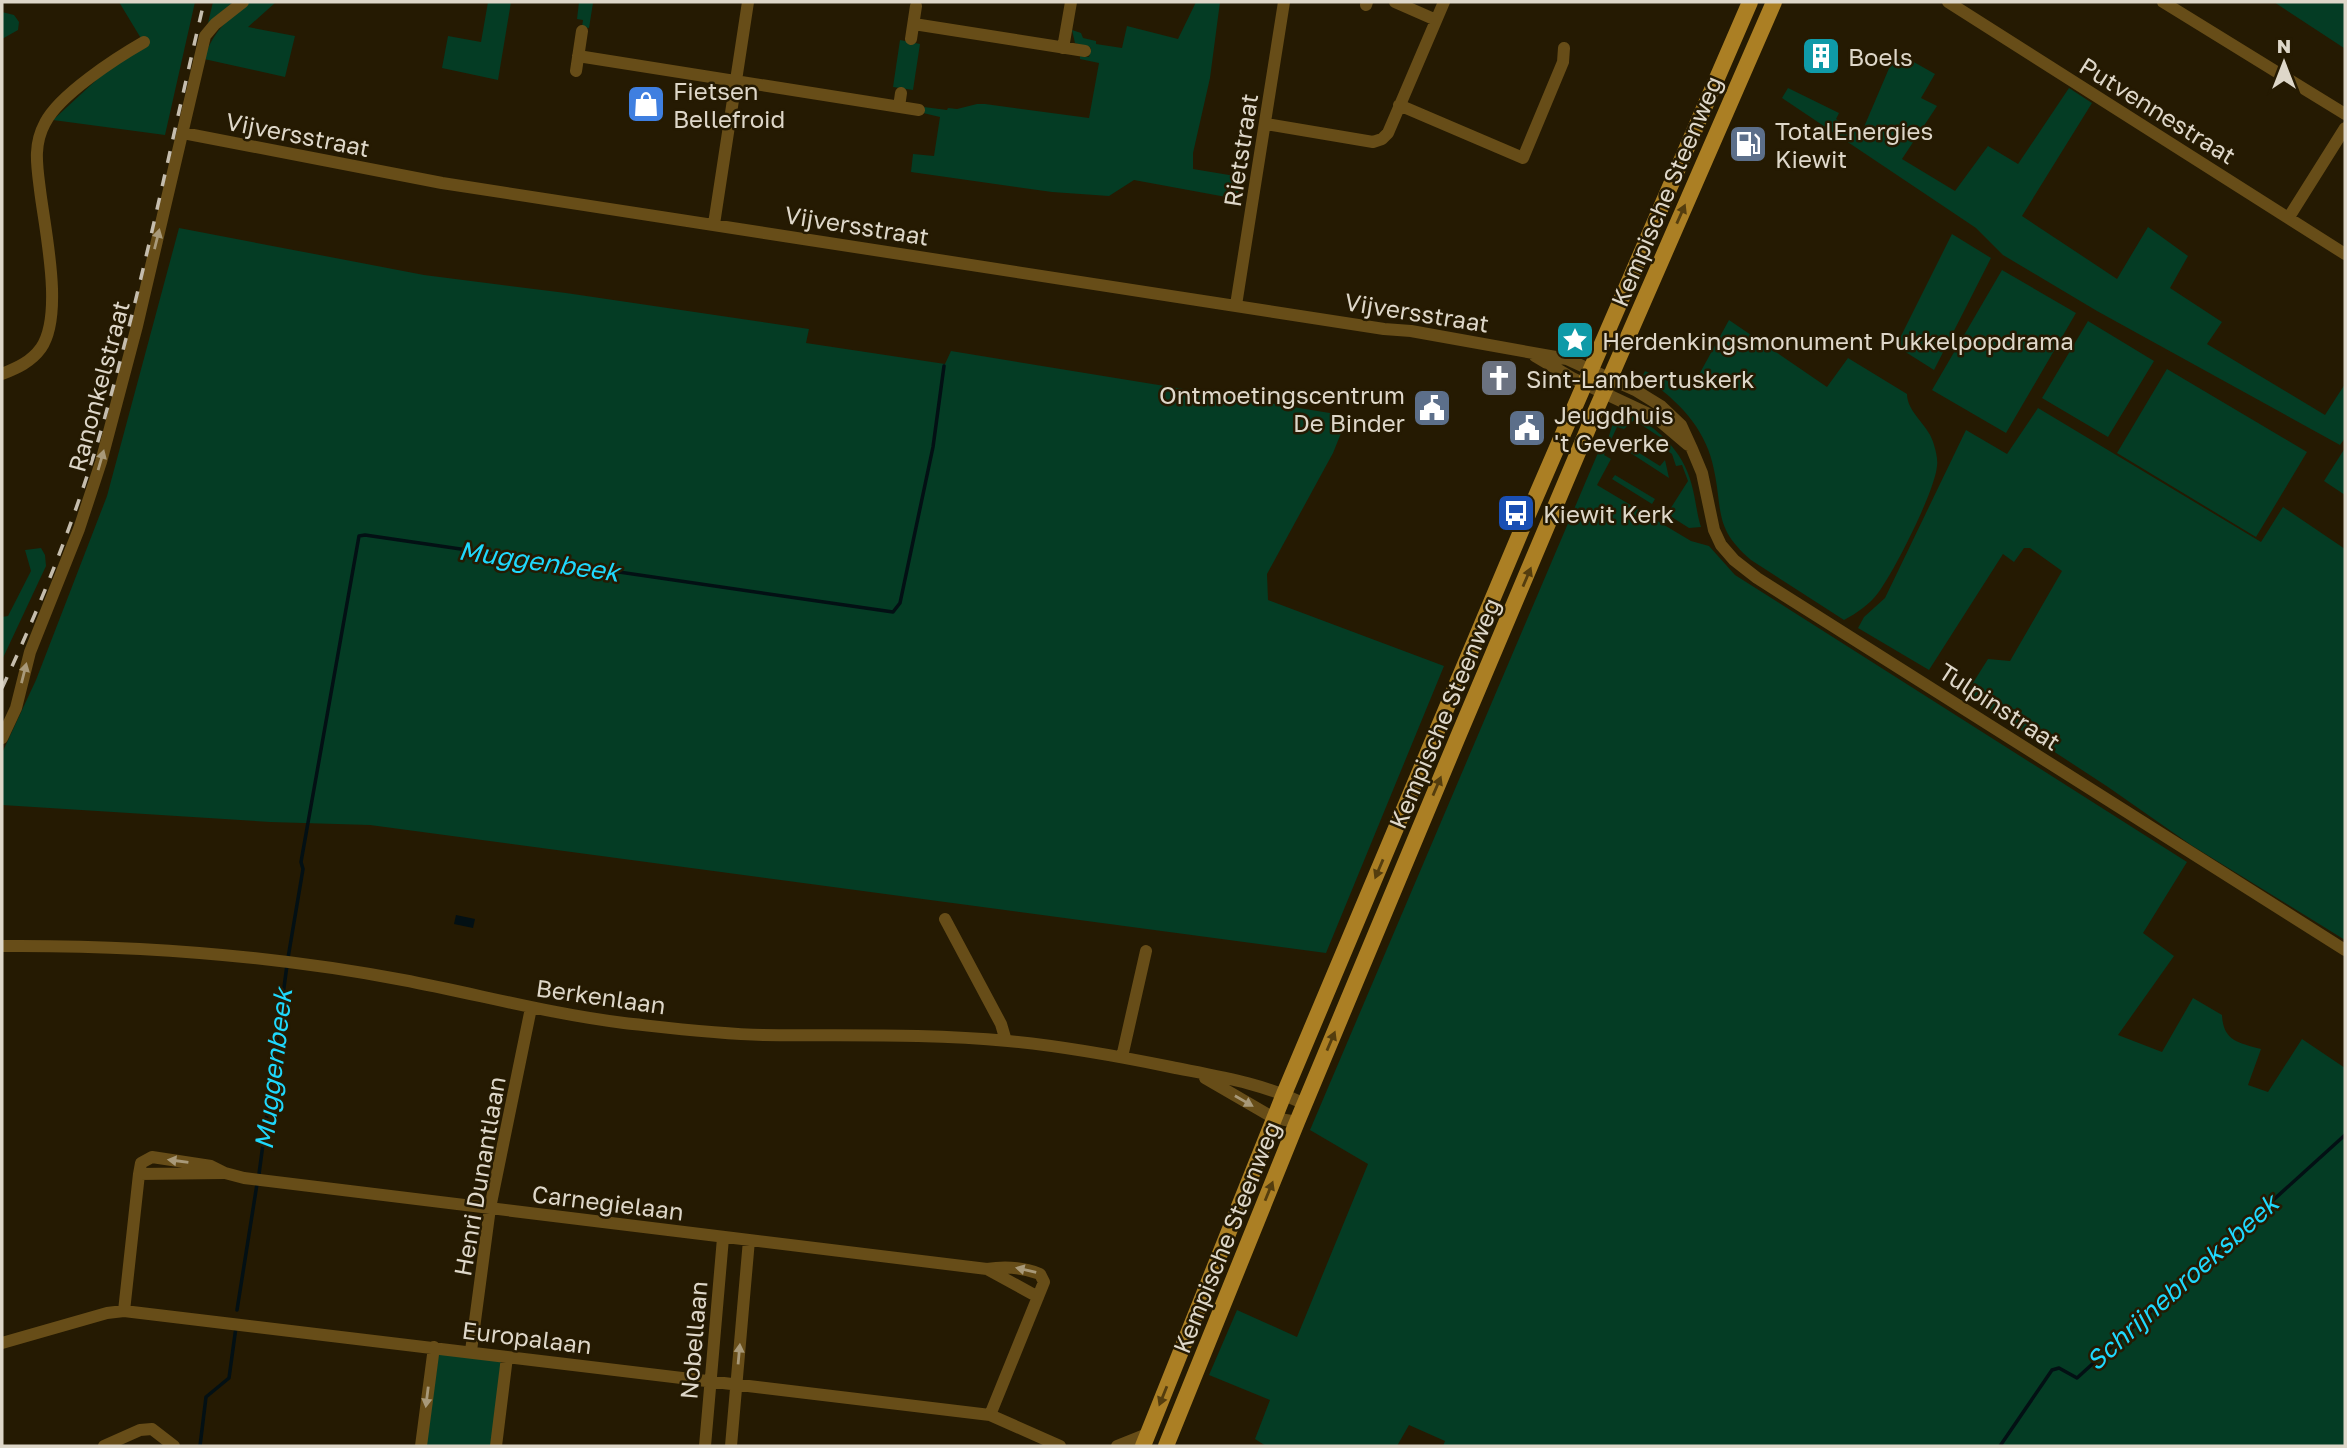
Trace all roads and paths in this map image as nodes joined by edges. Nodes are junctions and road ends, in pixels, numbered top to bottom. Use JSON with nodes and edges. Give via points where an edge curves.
{"nodes":[{"id":1,"x":243,"y":2,"type":"edge"},
{"id":2,"x":748,"y":2,"type":"edge"},
{"id":3,"x":1070,"y":2,"type":"edge"},
{"id":4,"x":1284,"y":2,"type":"edge"},
{"id":5,"x":1395,"y":2,"type":"edge"},
{"id":6,"x":1444,"y":2,"type":"edge"},
{"id":7,"x":1750,"y":2,"type":"edge"},
{"id":8,"x":1774,"y":2,"type":"edge"},
{"id":9,"x":1948,"y":2,"type":"edge"},
{"id":10,"x":2164,"y":2,"type":"edge"},
{"id":11,"x":916,"y":6,"type":"dead end"},
{"id":12,"x":1436,"y":20,"type":"junction"},
{"id":13,"x":914,"y":23,"type":"junction"},
{"id":14,"x":582,"y":31,"type":"dead end"},
{"id":15,"x":911,"y":40,"type":"dead end"},
{"id":16,"x":144,"y":42,"type":"dead end"},
{"id":17,"x":1063,"y":48,"type":"junction"},
{"id":18,"x":1564,"y":48,"type":"dead end"},
{"id":19,"x":1085,"y":51,"type":"dead end"},
{"id":20,"x":578,"y":56,"type":"junction"},
{"id":21,"x":576,"y":71,"type":"dead end"},
{"id":22,"x":736,"y":83,"type":"junction"},
{"id":23,"x":901,"y":93,"type":"dead end"},
{"id":24,"x":1399,"y":105,"type":"junction"},
{"id":25,"x":899,"y":107,"type":"junction"},
{"id":26,"x":919,"y":110,"type":"dead end"},
{"id":27,"x":2345,"y":114,"type":"edge"},
{"id":28,"x":1266,"y":124,"type":"junction"},
{"id":29,"x":2345,"y":128,"type":"edge"},
{"id":30,"x":183,"y":134,"type":"junction"},
{"id":31,"x":2288,"y":217,"type":"junction"},
{"id":32,"x":714,"y":224,"type":"junction"},
{"id":33,"x":2345,"y":254,"type":"edge"},
{"id":34,"x":1236,"y":305,"type":"junction"},
{"id":35,"x":2,"y":374,"type":"edge"},
{"id":36,"x":1589,"y":378,"type":"junction"},
{"id":37,"x":1607,"y":385,"type":"junction"},
{"id":38,"x":2,"y":738,"type":"edge"},
{"id":39,"x":944,"y":919,"type":"dead end"},
{"id":40,"x":2,"y":946,"type":"edge"},
{"id":41,"x":2345,"y":950,"type":"edge"},
{"id":42,"x":1146,"y":951,"type":"dead end"},
{"id":43,"x":531,"y":1008,"type":"junction"},
{"id":44,"x":1006,"y":1041,"type":"junction"},
{"id":45,"x":1122,"y":1057,"type":"junction"},
{"id":46,"x":1195,"y":1072,"type":"junction"},
{"id":47,"x":1284,"y":1094,"type":"junction"},
{"id":48,"x":1304,"y":1104,"type":"junction"},
{"id":49,"x":1274,"y":1118,"type":"junction"},
{"id":50,"x":1297,"y":1122,"type":"junction"},
{"id":51,"x":490,"y":1208,"type":"junction"},
{"id":52,"x":723,"y":1238,"type":"junction"},
{"id":53,"x":749,"y":1240,"type":"junction"},
{"id":54,"x":987,"y":1269,"type":"junction"},
{"id":55,"x":1038,"y":1297,"type":"junction"},
{"id":56,"x":124,"y":1311,"type":"junction"},
{"id":57,"x":2,"y":1343,"type":"edge"},
{"id":58,"x":434,"y":1347,"type":"junction"},
{"id":59,"x":471,"y":1352,"type":"junction"},
{"id":60,"x":507,"y":1357,"type":"junction"},
{"id":61,"x":710,"y":1381,"type":"junction"},
{"id":62,"x":736,"y":1384,"type":"junction"},
{"id":63,"x":990,"y":1415,"type":"junction"},
{"id":64,"x":1145,"y":1440,"type":"edge"},
{"id":65,"x":1049,"y":1443,"type":"edge"},
{"id":66,"x":104,"y":1446,"type":"edge"},
{"id":67,"x":174,"y":1446,"type":"edge"},
{"id":68,"x":421,"y":1446,"type":"edge"},
{"id":69,"x":496,"y":1446,"type":"edge"},
{"id":70,"x":705,"y":1446,"type":"edge"},
{"id":71,"x":731,"y":1446,"type":"edge"},
{"id":72,"x":1060,"y":1446,"type":"edge"},
{"id":73,"x":1117,"y":1446,"type":"edge"},
{"id":74,"x":1166,"y":1446,"type":"edge"}],
"edges":[{"from":1,"to":30,"type":"street","name":"Ranonkelstraat","via":[[205,36]]},
{"from":2,"to":22,"type":"street"},
{"from":3,"to":17,"type":"street"},
{"from":4,"to":28,"type":"street","name":"Rietstraat"},
{"from":5,"to":12,"type":"street"},
{"from":6,"to":12,"type":"street"},
{"from":7,"to":36,"type":"main road","name":"Kempische Steenweg"},
{"from":37,"to":8,"type":"main road","name":"Kempische Steenweg","one_way":true},
{"from":9,"to":31,"type":"street","name":"Putvennestraat"},
{"from":10,"to":27,"type":"street"},
{"from":11,"to":13,"type":"street"},
{"from":12,"to":24,"type":"street"},
{"from":13,"to":15,"type":"street"},
{"from":13,"to":17,"type":"street"},
{"from":14,"to":20,"type":"street"},
{"from":16,"to":35,"type":"street","via":[[109,62],[55,109],[41,131],[36,158],[52,321],[31,359]]},
{"from":17,"to":19,"type":"street"},
{"from":18,"to":24,"type":"street","via":[[1563,62],[1524,158]]},
{"from":20,"to":21,"type":"street"},
{"from":20,"to":22,"type":"street"},
{"from":22,"to":25,"type":"street"},
{"from":22,"to":32,"type":"street"},
{"from":23,"to":25,"type":"street"},
{"from":24,"to":28,"type":"street","via":[[1388,134],[1373,142]]},
{"from":25,"to":26,"type":"street"},
{"from":28,"to":34,"type":"street","name":"Rietstraat"},
{"from":29,"to":31,"type":"street"},
{"from":30,"to":32,"type":"street","name":"Vijversstraat","via":[[442,183]]},
{"from":38,"to":30,"type":"street","name":"Ranonkelstraat","one_way":true,"via":[[101,462]]},
{"from":31,"to":33,"type":"street","name":"Putvennestraat"},
{"from":32,"to":34,"type":"street","name":"Vijversstraat"},
{"from":34,"to":36,"type":"street","name":"Vijversstraat","via":[[1526,350],[1567,359]]},
{"from":36,"to":37,"type":"street","name":"Vijversstraat"},
{"from":36,"to":47,"type":"main road","name":"Kempische Steenweg","one_way":true},
{"from":37,"to":41,"type":"street","name":"Tulpinstraat","via":[[1661,406],[1681,425],[1702,473],[1721,545],[1757,578]]},
{"from":48,"to":37,"type":"main road","name":"Kempische Steenweg","one_way":true},
{"from":39,"to":44,"type":"street"},
{"from":40,"to":43,"type":"street","name":"Berkenlaan","via":[[107,946],[284,961],[403,980]]},
{"from":42,"to":45,"type":"street"},
{"from":43,"to":44,"type":"street","name":"Berkenlaan","via":[[757,1035]]},
{"from":43,"to":51,"type":"street","name":"Henri Dunantlaan"},
{"from":44,"to":45,"type":"street","name":"Berkenlaan"},
{"from":45,"to":46,"type":"street","name":"Berkenlaan"},
{"from":46,"to":47,"type":"street","name":"Berkenlaan"},
{"from":46,"to":49,"type":"street","name":"Berkenlaan","one_way":true},
{"from":47,"to":48,"type":"street","name":"Berkenlaan"},
{"from":47,"to":49,"type":"main road","name":"Kempische Steenweg"},
{"from":48,"to":50,"type":"main road","name":"Kempische Steenweg"},
{"from":49,"to":50,"type":"street","name":"Berkenlaan"},
{"from":49,"to":64,"type":"main road","name":"Kempische Steenweg","one_way":true},
{"from":74,"to":50,"type":"main road","name":"Kempische Steenweg","one_way":true},
{"from":51,"to":52,"type":"street","name":"Carnegielaan"},
{"from":51,"to":56,"type":"street","name":"Carnegielaan","via":[[244,1178],[211,1166],[152,1157],[141,1163]]},
{"from":51,"to":59,"type":"street","name":"Henri Dunantlaan"},
{"from":52,"to":53,"type":"street","name":"Carnegielaan"},
{"from":52,"to":61,"type":"street","name":"Nobellaan"},
{"from":53,"to":54,"type":"street","name":"Carnegielaan"},
{"from":62,"to":53,"type":"street","name":"Nobellaan","one_way":true},
{"from":54,"to":55,"type":"street","name":"Carnegielaan"},
{"from":55,"to":54,"type":"street","name":"Carnegielaan","one_way":true,"via":[[1044,1282],[1040,1274],[1002,1266]]},
{"from":55,"to":63,"type":"street"},
{"from":56,"to":57,"type":"street","name":"Europalaan"},
{"from":56,"to":58,"type":"street","name":"Europalaan"},
{"from":58,"to":59,"type":"street","name":"Europalaan"},
{"from":58,"to":68,"type":"street","one_way":true},
{"from":59,"to":60,"type":"street","name":"Europalaan"},
{"from":60,"to":61,"type":"street","name":"Europalaan"},
{"from":60,"to":69,"type":"street"},
{"from":61,"to":62,"type":"street","name":"Europalaan"},
{"from":61,"to":70,"type":"street","name":"Nobellaan"},
{"from":62,"to":63,"type":"street","name":"Europalaan"},
{"from":62,"to":71,"type":"street","name":"Nobellaan"},
{"from":63,"to":65,"type":"street","name":"Europalaan"},
{"from":64,"to":73,"type":"street"},
{"from":65,"to":72,"type":"street","name":"Europalaan"},
{"from":66,"to":67,"type":"street","via":[[152,1429]]}]}
